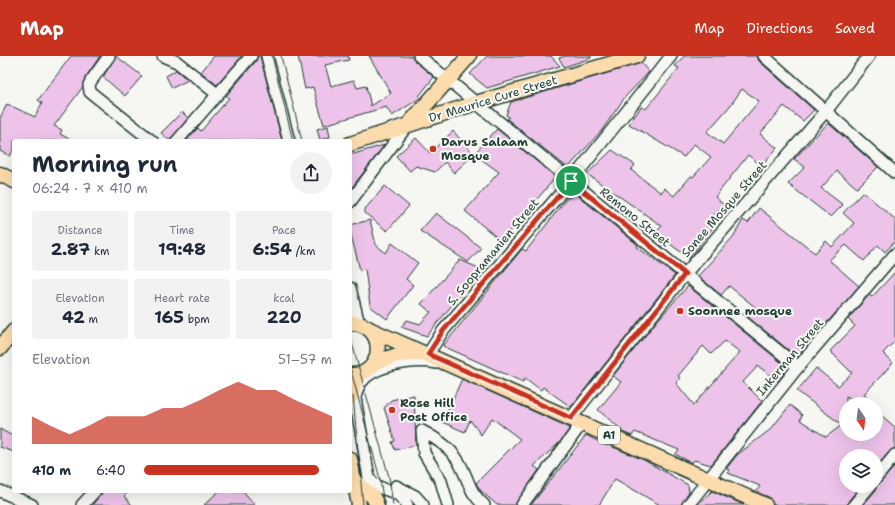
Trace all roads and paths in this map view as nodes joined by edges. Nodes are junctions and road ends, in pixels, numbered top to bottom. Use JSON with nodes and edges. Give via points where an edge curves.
{"nodes":[{"id":1,"x":109,"y":56,"type":"edge"},
{"id":2,"x":163,"y":56,"type":"edge"},
{"id":3,"x":251,"y":56,"type":"edge"},
{"id":4,"x":267,"y":56,"type":"edge"},
{"id":5,"x":419,"y":56,"type":"edge"},
{"id":6,"x":469,"y":56,"type":"edge"},
{"id":7,"x":636,"y":56,"type":"edge"},
{"id":8,"x":671,"y":56,"type":"edge"},
{"id":9,"x":764,"y":56,"type":"edge"},
{"id":10,"x":869,"y":56,"type":"edge"},
{"id":11,"x":448,"y":80,"type":"junction"},
{"id":12,"x":217,"y":94,"type":"junction"},
{"id":13,"x":476,"y":103,"type":"junction"},
{"id":14,"x":826,"y":111,"type":"junction"},
{"id":15,"x":406,"y":127,"type":"junction"},
{"id":16,"x":149,"y":139,"type":"edge"},
{"id":17,"x":179,"y":139,"type":"edge"},
{"id":18,"x":288,"y":139,"type":"edge"},
{"id":19,"x":352,"y":143,"type":"edge"},
{"id":20,"x":895,"y":172,"type":"edge"},
{"id":21,"x":0,"y":174,"type":"edge"},
{"id":22,"x":12,"y":180,"type":"edge"},
{"id":23,"x":571,"y":181,"type":"junction"},
{"id":24,"x":352,"y":199,"type":"edge"},
{"id":25,"x":895,"y":254,"type":"edge"},
{"id":26,"x":685,"y":274,"type":"junction"},
{"id":27,"x":352,"y":298,"type":"edge"},
{"id":28,"x":357,"y":324,"type":"edge"},
{"id":29,"x":12,"y":333,"type":"edge"},
{"id":30,"x":0,"y":348,"type":"edge"},
{"id":31,"x":426,"y":354,"type":"junction"},
{"id":32,"x":375,"y":362,"type":"junction"},
{"id":33,"x":453,"y":366,"type":"junction"},
{"id":34,"x":798,"y":367,"type":"junction"},
{"id":35,"x":353,"y":375,"type":"edge"},
{"id":36,"x":577,"y":420,"type":"junction"},
{"id":37,"x":895,"y":455,"type":"edge"},
{"id":38,"x":352,"y":467,"type":"edge"},
{"id":39,"x":883,"y":470,"type":"edge"},
{"id":40,"x":708,"y":479,"type":"junction"},
{"id":41,"x":356,"y":482,"type":"junction"},
{"id":42,"x":372,"y":484,"type":"junction"},
{"id":43,"x":0,"y":491,"type":"edge"},
{"id":44,"x":93,"y":493,"type":"edge"},
{"id":45,"x":864,"y":493,"type":"edge"},
{"id":46,"x":32,"y":505,"type":"edge"},
{"id":47,"x":82,"y":505,"type":"edge"},
{"id":48,"x":359,"y":505,"type":"edge"},
{"id":49,"x":377,"y":505,"type":"edge"},
{"id":50,"x":408,"y":505,"type":"edge"},
{"id":51,"x":423,"y":505,"type":"edge"},
{"id":52,"x":448,"y":505,"type":"edge"},
{"id":53,"x":484,"y":505,"type":"edge"},
{"id":54,"x":522,"y":505,"type":"edge"},
{"id":55,"x":688,"y":505,"type":"edge"},
{"id":56,"x":765,"y":505,"type":"edge"},
{"id":57,"x":854,"y":505,"type":"edge"}],
"edges":[{"from":1,"to":16,"type":"street","via":[[91,81],[90,92]]},
{"from":2,"to":12,"type":"street","via":[[177,62]]},
{"from":3,"to":12,"type":"street"},
{"from":4,"to":18,"type":"street"},
{"from":5,"to":11,"type":"street","name":"Remono Street"},
{"from":6,"to":11,"type":"main road"},
{"from":7,"to":13,"type":"main road","name":"Dr Maurice Cure Street"},
{"from":8,"to":23,"type":"street","name":"S. Soopramanien Street"},
{"from":9,"to":14,"type":"street"},
{"from":10,"to":14,"type":"street","name":"Sonee Mosque Street"},
{"from":11,"to":13,"type":"street","name":"Remono Street"},
{"from":11,"to":15,"type":"main road"},
{"from":12,"to":17,"type":"street"},
{"from":13,"to":15,"type":"main road","name":"Dr Maurice Cure Street"},
{"from":13,"to":23,"type":"street","name":"Remono Street"},
{"from":14,"to":20,"type":"street"},
{"from":14,"to":26,"type":"street","name":"Sonee Mosque Street"},
{"from":15,"to":19,"type":"main road","name":"Dr Maurice Cure Street"},
{"from":15,"to":24,"type":"street"},
{"from":21,"to":22,"type":"main road"},
{"from":23,"to":26,"type":"street","name":"Remono Street"},
{"from":23,"to":31,"type":"street","name":"S. Soopramanien Street"},
{"from":25,"to":34,"type":"street","name":"Inkerman Street"},
{"from":26,"to":34,"type":"street","name":"Remono Street"},
{"from":26,"to":36,"type":"street","name":"Sonee Mosque Street"},
{"from":27,"to":28,"type":"street"},
{"from":28,"to":31,"type":"main road","number":"A1"},
{"from":28,"to":32,"type":"main road","via":[[375,336],[378,345]]},
{"from":29,"to":30,"type":"main road"},
{"from":31,"to":32,"type":"main road","via":[[398,355]]},
{"from":31,"to":33,"type":"main road","number":"A1"},
{"from":32,"to":35,"type":"main road","via":[[369,369]]},
{"from":33,"to":36,"type":"main road","number":"A1"},
{"from":33,"to":42,"type":"street","via":[[427,361],[399,364],[368,375],[359,385],[355,398],[356,412],[366,471]]},
{"from":34,"to":40,"type":"street","name":"Inkerman Street"},
{"from":36,"to":40,"type":"main road","number":"A1"},
{"from":36,"to":54,"type":"street","name":"Sonee Mosque Street"},
{"from":37,"to":39,"type":"street"},
{"from":38,"to":41,"type":"main road"},
{"from":40,"to":55,"type":"street","name":"Inkerman Street"},
{"from":40,"to":56,"type":"main road","number":"A1"},
{"from":41,"to":42,"type":"street"},
{"from":41,"to":48,"type":"main road"},
{"from":41,"to":49,"type":"main road","via":[[373,496]]},
{"from":42,"to":50,"type":"street","via":[[397,493]]},
{"from":42,"to":51,"type":"street","via":[[405,489]]},
{"from":43,"to":46,"type":"street"},
{"from":44,"to":47,"type":"street"},
{"from":45,"to":57,"type":"street"},
{"from":52,"to":53,"type":"street","via":[[441,481],[424,452],[422,431],[450,450],[462,468],[469,487]]}]}
